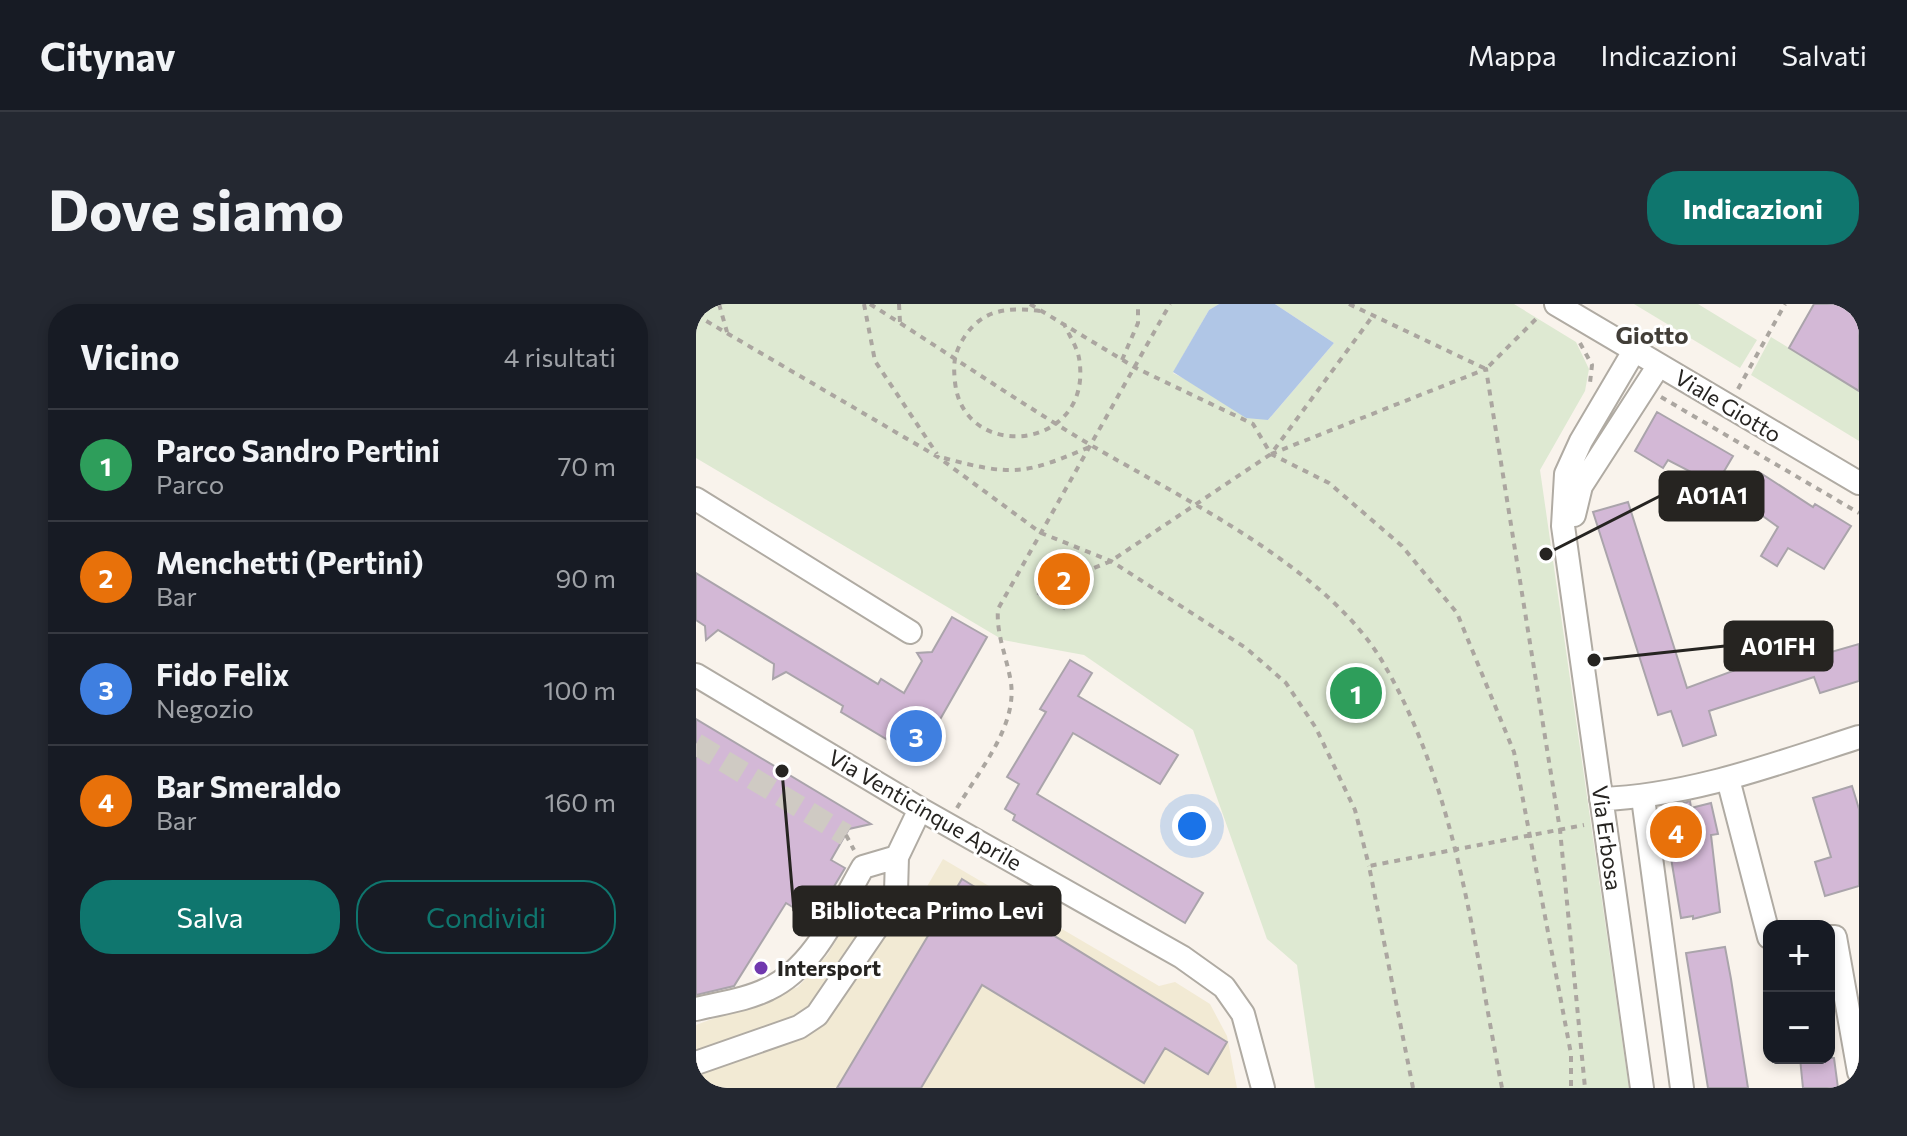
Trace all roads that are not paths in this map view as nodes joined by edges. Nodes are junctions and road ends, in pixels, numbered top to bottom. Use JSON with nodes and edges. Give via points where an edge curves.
{"nodes":[{"id":1,"x":1548,"y":314,"type":"edge"},
{"id":2,"x":1634,"y":351,"type":"junction"},
{"id":3,"x":1659,"y":365,"type":"junction"},
{"id":4,"x":1859,"y":483,"type":"edge"},
{"id":5,"x":696,"y":499,"type":"edge"},
{"id":6,"x":1573,"y":587,"type":"junction"},
{"id":7,"x":910,"y":632,"type":"dead end"},
{"id":8,"x":696,"y":675,"type":"edge"},
{"id":9,"x":1859,"y":737,"type":"edge"},
{"id":10,"x":1728,"y":779,"type":"junction"},
{"id":11,"x":1643,"y":798,"type":"junction"},
{"id":12,"x":920,"y":809,"type":"junction"},
{"id":13,"x":1603,"y":810,"type":"junction"},
{"id":14,"x":897,"y":857,"type":"junction"},
{"id":15,"x":1765,"y":920,"type":"edge"},
{"id":16,"x":1835,"y":937,"type":"edge"},
{"id":17,"x":696,"y":1009,"type":"edge"},
{"id":18,"x":696,"y":1063,"type":"edge"},
{"id":19,"x":1859,"y":1072,"type":"edge"},
{"id":20,"x":1263,"y":1088,"type":"edge"},
{"id":21,"x":1642,"y":1088,"type":"edge"},
{"id":22,"x":1682,"y":1088,"type":"edge"}],
"edges":[{"from":1,"to":2,"type":"street","name":"Viale Giotto"},
{"from":2,"to":3,"type":"street","name":"Viale Giotto"},
{"from":2,"to":6,"type":"street","name":"Via Erbosa","via":[[1566,474],[1563,526]]},
{"from":3,"to":4,"type":"street","name":"Viale Giotto"},
{"from":3,"to":6,"type":"street","name":"Via Erbosa","via":[[1581,486],[1572,524]]},
{"from":5,"to":7,"type":"street"},
{"from":6,"to":13,"type":"street","name":"Via Erbosa"},
{"from":8,"to":12,"type":"street","name":"Via Venticinque Aprile"},
{"from":9,"to":10,"type":"street"},
{"from":10,"to":11,"type":"street"},
{"from":10,"to":15,"type":"street"},
{"from":11,"to":13,"type":"street"},
{"from":11,"to":22,"type":"street"},
{"from":12,"to":14,"type":"street"},
{"from":12,"to":20,"type":"street","name":"Via Venticinque Aprile","via":[[1182,957],[1224,987],[1243,1014]]},
{"from":13,"to":21,"type":"street","name":"Via Erbosa"},
{"from":14,"to":17,"type":"street","via":[[863,867],[811,954],[787,979],[752,996]]},
{"from":14,"to":18,"type":"street","via":[[896,892],[886,914],[817,1015],[799,1027]]},
{"from":16,"to":19,"type":"street"}]}
